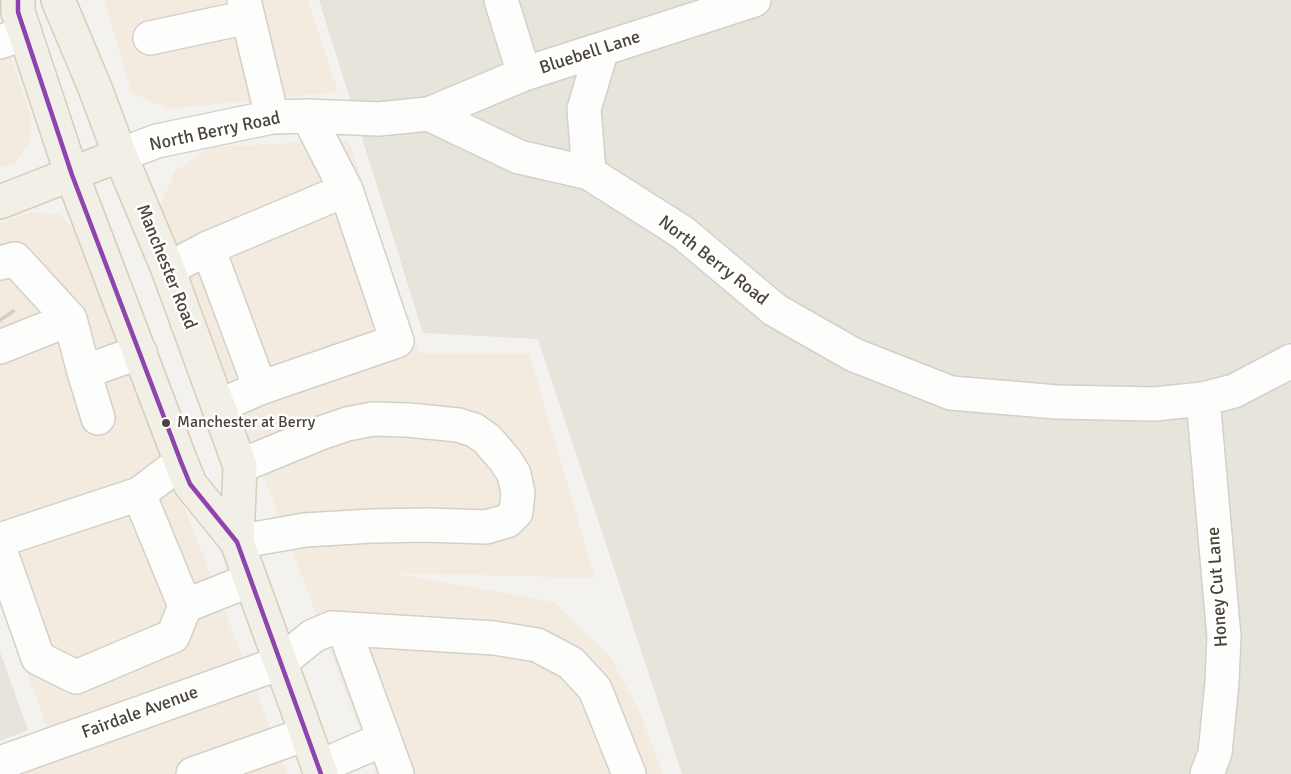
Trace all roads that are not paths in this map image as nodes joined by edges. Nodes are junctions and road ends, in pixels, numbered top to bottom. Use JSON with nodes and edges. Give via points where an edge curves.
{"nodes":[{"id":1,"x":18,"y":0,"type":"edge"},
{"id":2,"x":58,"y":0,"type":"edge"},
{"id":3,"x":501,"y":0,"type":"edge"},
{"id":4,"x":754,"y":0,"type":"edge"},
{"id":5,"x":246,"y":8,"type":"edge"},
{"id":6,"x":12,"y":38,"type":"edge"},
{"id":7,"x":150,"y":38,"type":"dead end"},
{"id":8,"x":602,"y":49,"type":"junction"},
{"id":9,"x":524,"y":74,"type":"junction"},
{"id":10,"x":429,"y":114,"type":"junction"},
{"id":11,"x":308,"y":116,"type":"junction"},
{"id":12,"x":272,"y":117,"type":"junction"},
{"id":13,"x":120,"y":155,"type":"junction"},
{"id":14,"x":589,"y":173,"type":"junction"},
{"id":15,"x":72,"y":175,"type":"junction"},
{"id":16,"x":346,"y":190,"type":"junction"},
{"id":17,"x":0,"y":202,"type":"edge"},
{"id":18,"x":208,"y":248,"type":"junction"},
{"id":19,"x":0,"y":264,"type":"edge"},
{"id":20,"x":168,"y":269,"type":"junction"},
{"id":21,"x":70,"y":319,"type":"junction"},
{"id":22,"x":6,"y":336,"type":"edge"},
{"id":23,"x":140,"y":352,"type":"junction"},
{"id":24,"x":1291,"y":361,"type":"edge"},
{"id":25,"x":84,"y":372,"type":"junction"},
{"id":26,"x":260,"y":388,"type":"junction"},
{"id":27,"x":1203,"y":399,"type":"junction"},
{"id":28,"x":219,"y":406,"type":"junction"},
{"id":29,"x":98,"y":418,"type":"dead end"},
{"id":30,"x":181,"y":462,"type":"junction"},
{"id":31,"x":240,"y":466,"type":"junction"},
{"id":32,"x":139,"y":494,"type":"junction"},
{"id":33,"x":0,"y":540,"type":"edge"},
{"id":34,"x":237,"y":542,"type":"junction"},
{"id":35,"x":0,"y":550,"type":"edge"},
{"id":36,"x":250,"y":580,"type":"junction"},
{"id":37,"x":179,"y":621,"type":"junction"},
{"id":38,"x":344,"y":628,"type":"junction"},
{"id":39,"x":280,"y":663,"type":"junction"},
{"id":40,"x":306,"y":734,"type":"junction"},
{"id":41,"x":384,"y":739,"type":"junction"},
{"id":42,"x":39,"y":762,"type":"edge"},
{"id":43,"x":0,"y":763,"type":"edge"},
{"id":44,"x":320,"y":771,"type":"edge"},
{"id":45,"x":193,"y":774,"type":"edge"},
{"id":46,"x":397,"y":774,"type":"edge"},
{"id":47,"x":629,"y":774,"type":"edge"},
{"id":48,"x":1207,"y":774,"type":"edge"}],
"edges":[{"from":1,"to":6,"type":"main road","name":"Manchester Road"},
{"from":2,"to":13,"type":"main road","name":"Manchester Road"},
{"from":3,"to":9,"type":"street"},
{"from":4,"to":8,"type":"street","name":"Bluebell Lane"},
{"from":5,"to":7,"type":"street"},
{"from":5,"to":12,"type":"street"},
{"from":6,"to":15,"type":"main road","name":"Manchester Road"},
{"from":8,"to":9,"type":"street","name":"Bluebell Lane"},
{"from":8,"to":14,"type":"street","via":[[584,109]]},
{"from":9,"to":10,"type":"street","name":"Bluebell Lane"},
{"from":10,"to":11,"type":"street","name":"North Berry Road","via":[[378,118]]},
{"from":10,"to":14,"type":"street","name":"North Berry Road","via":[[519,157]]},
{"from":11,"to":12,"type":"street","name":"North Berry Road"},
{"from":11,"to":16,"type":"street"},
{"from":12,"to":13,"type":"street","name":"North Berry Road","via":[[156,142]]},
{"from":13,"to":15,"type":"main road","name":"North Berry Road"},
{"from":13,"to":20,"type":"main road","name":"Manchester Road"},
{"from":14,"to":27,"type":"street","name":"North Berry Road","via":[[682,232],[775,310],[854,355],[951,393],[1057,402],[1154,404]]},
{"from":15,"to":17,"type":"main road","name":"North Berry Road"},
{"from":15,"to":23,"type":"main road","name":"Manchester Road"},
{"from":16,"to":18,"type":"street"},
{"from":16,"to":26,"type":"street","via":[[397,341]]},
{"from":18,"to":20,"type":"street"},
{"from":18,"to":26,"type":"street"},
{"from":19,"to":21,"type":"street","via":[[15,259]]},
{"from":20,"to":28,"type":"main road","name":"Manchester Road"},
{"from":21,"to":22,"type":"street"},
{"from":21,"to":25,"type":"street"},
{"from":23,"to":25,"type":"street"},
{"from":23,"to":30,"type":"main road","name":"Manchester Road"},
{"from":24,"to":27,"type":"street","name":"North Berry Road","via":[[1234,391]]},
{"from":25,"to":29,"type":"street"},
{"from":26,"to":28,"type":"street"},
{"from":27,"to":48,"type":"street","name":"Honey Cut Lane","via":[[1224,637],[1215,753]]},
{"from":28,"to":31,"type":"main road","name":"Manchester Road"},
{"from":30,"to":32,"type":"street"},
{"from":30,"to":34,"type":"main road","name":"Manchester Road","via":[[190,484]]},
{"from":31,"to":34,"type":"main road","name":"Manchester Road"},
{"from":31,"to":34,"type":"street","via":[[347,424],[373,419],[408,420],[474,430],[505,460],[514,474],[518,493],[516,512],[507,521],[486,527],[305,530]]},
{"from":32,"to":33,"type":"street"},
{"from":32,"to":37,"type":"street"},
{"from":34,"to":36,"type":"main road","name":"Manchester Road"},
{"from":35,"to":37,"type":"street","via":[[38,658],[87,655]]},
{"from":36,"to":37,"type":"street"},
{"from":36,"to":39,"type":"main road","name":"Manchester Road"},
{"from":38,"to":39,"type":"street","name":"Fairdale Avenue","via":[[313,636]]},
{"from":38,"to":41,"type":"street"},
{"from":38,"to":47,"type":"street","name":"Fairdale Avenue","via":[[494,638],[537,645],[572,663],[596,689]]},
{"from":39,"to":40,"type":"main road","name":"Manchester Road"},
{"from":39,"to":42,"type":"street","name":"Fairdale Avenue"},
{"from":40,"to":44,"type":"main road","name":"Manchester Road"},
{"from":40,"to":45,"type":"street"},
{"from":41,"to":44,"type":"street"},
{"from":41,"to":46,"type":"street"},
{"from":42,"to":43,"type":"street","name":"Fairdale Avenue"}]}
